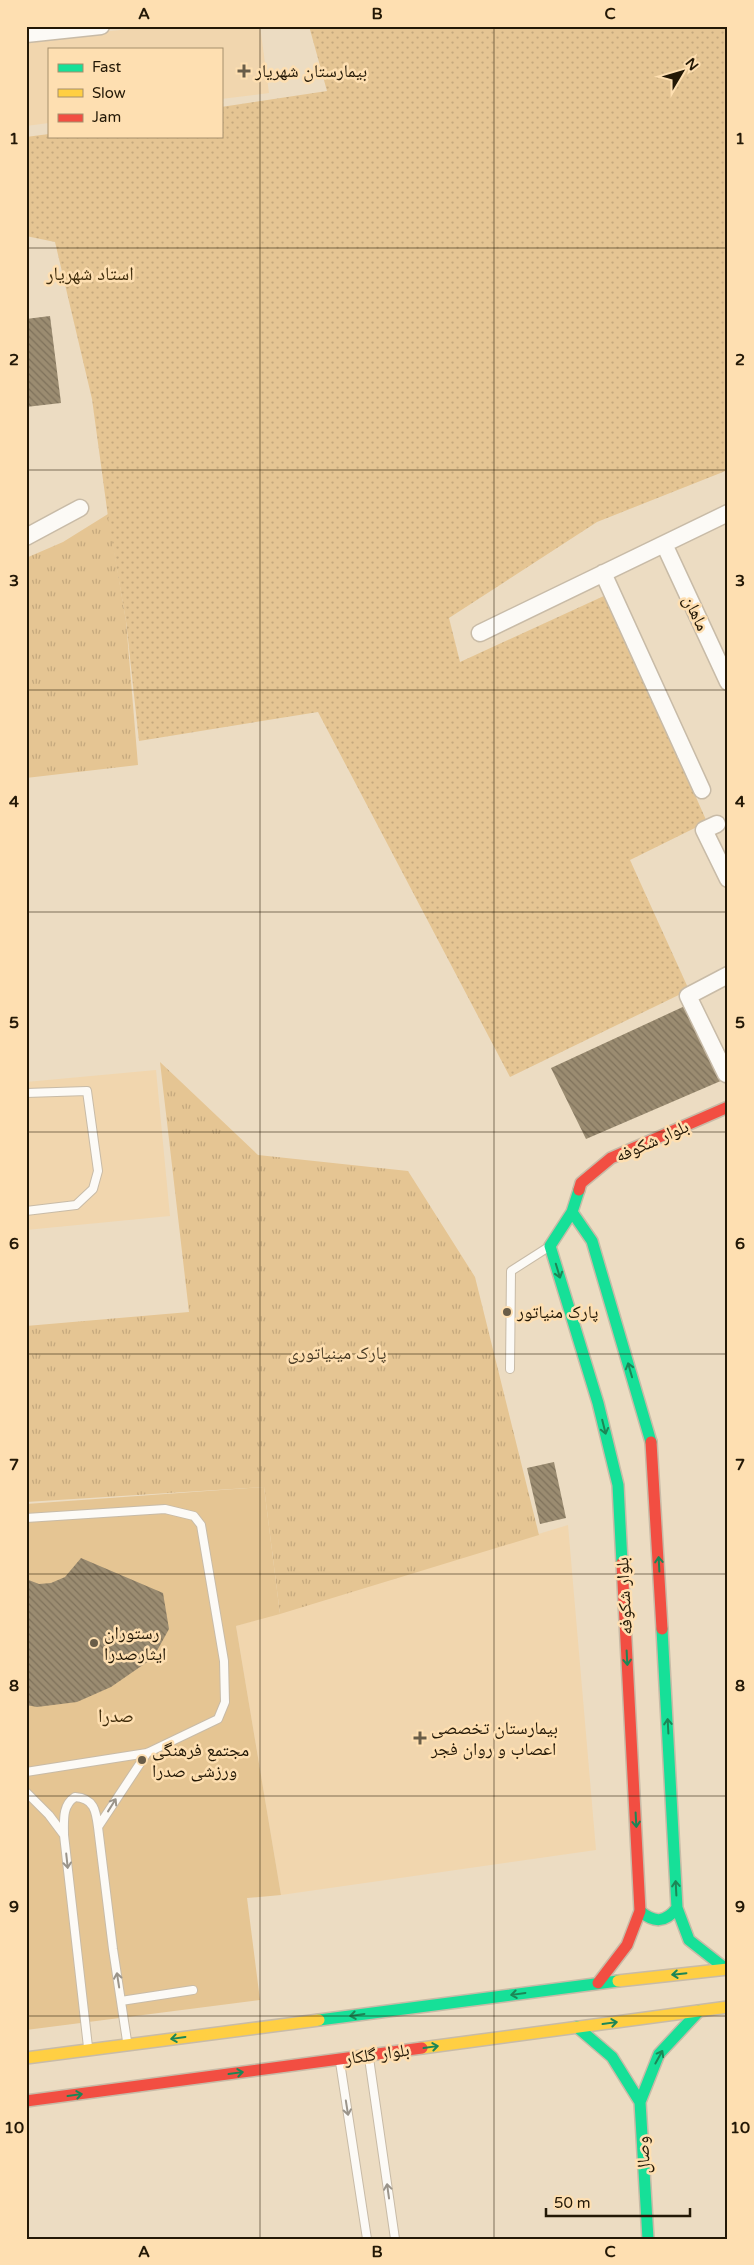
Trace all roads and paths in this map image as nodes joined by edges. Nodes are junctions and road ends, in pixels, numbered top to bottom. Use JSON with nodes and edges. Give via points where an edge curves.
{"nodes":[{"id":1,"x":101,"y":26,"type":"edge"},
{"id":2,"x":26,"y":34,"type":"edge"},
{"id":3,"x":80,"y":508,"type":"dead end"},
{"id":4,"x":728,"y":513,"type":"edge"},
{"id":5,"x":26,"y":537,"type":"edge"},
{"id":6,"x":664,"y":544,"type":"junction"},
{"id":7,"x":604,"y":573,"type":"junction"},
{"id":8,"x":480,"y":633,"type":"dead end"},
{"id":9,"x":728,"y":682,"type":"edge"},
{"id":10,"x":702,"y":790,"type":"dead end"},
{"id":11,"x":717,"y":824,"type":"dead end"},
{"id":12,"x":728,"y":879,"type":"edge"},
{"id":13,"x":728,"y":975,"type":"edge"},
{"id":14,"x":726,"y":1074,"type":"dead end"},
{"id":15,"x":26,"y":1093,"type":"edge"},
{"id":16,"x":728,"y":1107,"type":"edge"},
{"id":17,"x":26,"y":1211,"type":"edge"},
{"id":18,"x":572,"y":1212,"type":"junction"},
{"id":19,"x":551,"y":1245,"type":"junction"},
{"id":20,"x":510,"y":1369,"type":"dead end"},
{"id":21,"x":26,"y":1518,"type":"edge"},
{"id":22,"x":147,"y":1753,"type":"junction"},
{"id":23,"x":26,"y":1772,"type":"edge"},
{"id":24,"x":26,"y":1792,"type":"edge"},
{"id":25,"x":98,"y":1827,"type":"junction"},
{"id":26,"x":64,"y":1835,"type":"junction"},
{"id":27,"x":678,"y":1908,"type":"junction"},
{"id":28,"x":640,"y":1912,"type":"junction"},
{"id":29,"x":727,"y":1969,"type":"edge"},
{"id":30,"x":598,"y":1983,"type":"junction"},
{"id":31,"x":193,"y":1990,"type":"dead end"},
{"id":32,"x":121,"y":2001,"type":"junction"},
{"id":33,"x":728,"y":2007,"type":"edge"},
{"id":34,"x":699,"y":2011,"type":"junction"},
{"id":35,"x":577,"y":2027,"type":"junction"},
{"id":36,"x":128,"y":2045,"type":"junction"},
{"id":37,"x":89,"y":2050,"type":"junction"},
{"id":38,"x":369,"y":2055,"type":"junction"},
{"id":39,"x":26,"y":2058,"type":"edge"},
{"id":40,"x":340,"y":2060,"type":"junction"},
{"id":41,"x":26,"y":2101,"type":"edge"},
{"id":42,"x":640,"y":2102,"type":"junction"},
{"id":43,"x":367,"y":2239,"type":"edge"},
{"id":44,"x":395,"y":2239,"type":"edge"},
{"id":45,"x":648,"y":2239,"type":"edge"}],
"edges":[{"from":1,"to":2,"type":"street"},
{"from":3,"to":5,"type":"street"},
{"from":4,"to":6,"type":"street"},
{"from":6,"to":7,"type":"street"},
{"from":6,"to":9,"type":"street","name":"ماهان"},
{"from":7,"to":8,"type":"street"},
{"from":7,"to":10,"type":"street"},
{"from":11,"to":12,"type":"street","via":[[704,830]]},
{"from":13,"to":14,"type":"street","via":[[688,996]]},
{"from":15,"to":17,"type":"lane","via":[[88,1091],[98,1171],[94,1189],[76,1205]]},
{"from":16,"to":18,"type":"main road","name":"بلوار شکوفه","via":[[611,1158],[581,1184]]},
{"from":18,"to":19,"type":"main road","name":"بلوار شکوفه"},
{"from":27,"to":18,"type":"main road","name":"بلوار شکوفه","one_way":true,"via":[[653,1448],[592,1241]]},
{"from":19,"to":20,"type":"lane","via":[[511,1271]]},
{"from":19,"to":28,"type":"main road","name":"بلوار شکوفه","one_way":true,"via":[[598,1403],[618,1485]]},
{"from":21,"to":22,"type":"lane","via":[[165,1509],[194,1516],[202,1525],[224,1661],[225,1702],[218,1719]]},
{"from":22,"to":23,"type":"lane"},
{"from":25,"to":22,"type":"lane","one_way":true},
{"from":24,"to":26,"type":"lane"},
{"from":25,"to":26,"type":"lane","via":[[95,1808],[89,1801],[75,1797],[69,1800],[64,1813]]},
{"from":32,"to":25,"type":"lane","one_way":true},
{"from":26,"to":37,"type":"lane","one_way":true},
{"from":27,"to":28,"type":"main road","via":[[659,1922]]},
{"from":27,"to":29,"type":"main road","name":"بلوار شکوفه","via":[[689,1940]]},
{"from":28,"to":30,"type":"main road","name":"بلوار شکوفه","via":[[627,1946]]},
{"from":29,"to":30,"type":"main road","one_way":true},
{"from":30,"to":36,"type":"main road","one_way":true},
{"from":31,"to":32,"type":"lane"},
{"from":32,"to":36,"type":"lane"},
{"from":33,"to":34,"type":"main road","name":"بلوار گلکار"},
{"from":35,"to":34,"type":"main road","name":"بلوار گلکار","one_way":true},
{"from":42,"to":34,"type":"main road","one_way":true,"via":[[659,2054]]},
{"from":38,"to":35,"type":"main road","name":"بلوار گلکار","one_way":true},
{"from":35,"to":42,"type":"main road","via":[[612,2057]]},
{"from":36,"to":37,"type":"main road"},
{"from":37,"to":39,"type":"main road"},
{"from":38,"to":40,"type":"main road","name":"بلوار گلکار"},
{"from":44,"to":38,"type":"lane","one_way":true},
{"from":41,"to":40,"type":"main road","name":"بلوار گلکار","one_way":true},
{"from":40,"to":43,"type":"lane","one_way":true},
{"from":42,"to":45,"type":"main road","name":"وصال"}]}
